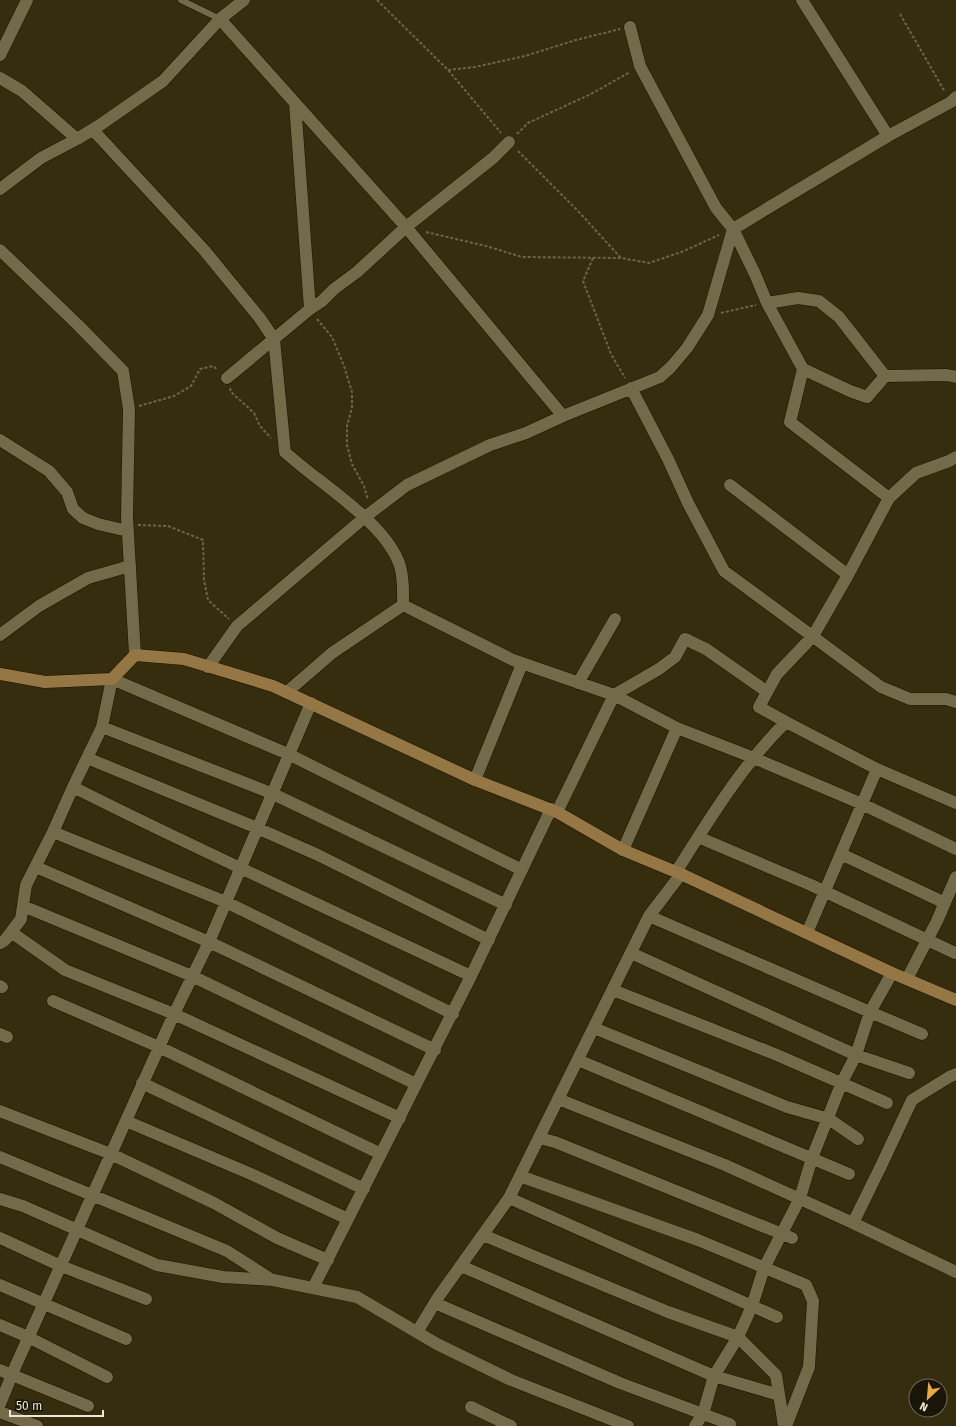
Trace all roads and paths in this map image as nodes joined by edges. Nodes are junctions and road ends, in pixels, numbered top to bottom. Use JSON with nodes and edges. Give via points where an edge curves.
{"nodes":[{"id":1,"x":27,"y":0,"type":"edge"},
{"id":2,"x":181,"y":0,"type":"edge"},
{"id":3,"x":244,"y":0,"type":"edge"},
{"id":4,"x":377,"y":0,"type":"edge"},
{"id":5,"x":802,"y":0,"type":"edge"},
{"id":6,"x":900,"y":14,"type":"dead end"},
{"id":7,"x":220,"y":19,"type":"junction"},
{"id":8,"x":630,"y":27,"type":"joint"},
{"id":9,"x":0,"y":55,"type":"edge"},
{"id":10,"x":640,"y":66,"type":"junction"},
{"id":11,"x":448,"y":70,"type":"junction"},
{"id":12,"x":0,"y":78,"type":"edge"},
{"id":13,"x":295,"y":103,"type":"junction"},
{"id":14,"x":954,"y":103,"type":"edge"},
{"id":15,"x":93,"y":130,"type":"junction"},
{"id":16,"x":888,"y":136,"type":"junction"},
{"id":17,"x":77,"y":139,"type":"junction"},
{"id":18,"x":509,"y":142,"type":"junction"},
{"id":19,"x":0,"y":188,"type":"edge"},
{"id":20,"x":406,"y":227,"type":"junction"},
{"id":21,"x":733,"y":229,"type":"junction"},
{"id":22,"x":0,"y":250,"type":"edge"},
{"id":23,"x":593,"y":258,"type":"junction"},
{"id":24,"x":620,"y":258,"type":"junction"},
{"id":25,"x":767,"y":303,"type":"junction"},
{"id":26,"x":310,"y":309,"type":"junction"},
{"id":27,"x":708,"y":315,"type":"junction"},
{"id":28,"x":274,"y":339,"type":"junction"},
{"id":29,"x":803,"y":369,"type":"junction"},
{"id":30,"x":886,"y":376,"type":"junction"},
{"id":31,"x":956,"y":377,"type":"edge"},
{"id":32,"x":227,"y":378,"type":"junction"},
{"id":33,"x":631,"y":388,"type":"junction"},
{"id":34,"x":128,"y":409,"type":"junction"},
{"id":35,"x":563,"y":416,"type":"junction"},
{"id":36,"x":0,"y":440,"type":"edge"},
{"id":37,"x":285,"y":452,"type":"junction"},
{"id":38,"x":956,"y":457,"type":"edge"},
{"id":39,"x":730,"y":485,"type":"dead end"},
{"id":40,"x":889,"y":498,"type":"junction"},
{"id":41,"x":365,"y":517,"type":"junction"},
{"id":42,"x":128,"y":527,"type":"junction"},
{"id":43,"x":130,"y":566,"type":"junction"},
{"id":44,"x":848,"y":575,"type":"junction"},
{"id":45,"x":403,"y":605,"type":"junction"},
{"id":46,"x":615,"y":620,"type":"dead end"},
{"id":47,"x":238,"y":626,"type":"junction"},
{"id":48,"x":0,"y":635,"type":"edge"},
{"id":49,"x":813,"y":636,"type":"junction"},
{"id":50,"x":135,"y":656,"type":"junction"},
{"id":51,"x":522,"y":664,"type":"junction"},
{"id":52,"x":208,"y":667,"type":"junction"},
{"id":53,"x":0,"y":674,"type":"edge"},
{"id":54,"x":112,"y":679,"type":"junction"},
{"id":55,"x":578,"y":683,"type":"junction"},
{"id":56,"x":766,"y":691,"type":"junction"},
{"id":57,"x":287,"y":692,"type":"junction"},
{"id":58,"x":614,"y":695,"type":"junction"},
{"id":59,"x":956,"y":702,"type":"edge"},
{"id":60,"x":311,"y":703,"type":"junction"},
{"id":61,"x":786,"y":722,"type":"junction"},
{"id":62,"x":102,"y":727,"type":"junction"},
{"id":63,"x":677,"y":728,"type":"junction"},
{"id":64,"x":288,"y":754,"type":"junction"},
{"id":65,"x":87,"y":758,"type":"junction"},
{"id":66,"x":754,"y":758,"type":"junction"},
{"id":67,"x":877,"y":769,"type":"junction"},
{"id":68,"x":475,"y":780,"type":"junction"},
{"id":69,"x":73,"y":787,"type":"junction"},
{"id":70,"x":271,"y":793,"type":"junction"},
{"id":71,"x":956,"y":803,"type":"edge"},
{"id":72,"x":862,"y":804,"type":"junction"},
{"id":73,"x":554,"y":810,"type":"junction"},
{"id":74,"x":257,"y":828,"type":"junction"},
{"id":75,"x":53,"y":832,"type":"junction"},
{"id":76,"x":698,"y":837,"type":"junction"},
{"id":77,"x":956,"y":848,"type":"edge"},
{"id":78,"x":624,"y":850,"type":"junction"},
{"id":79,"x":841,"y":854,"type":"junction"},
{"id":80,"x":36,"y":867,"type":"junction"},
{"id":81,"x":240,"y":867,"type":"junction"},
{"id":82,"x":522,"y":870,"type":"junction"},
{"id":83,"x":679,"y":873,"type":"junction"},
{"id":84,"x":956,"y":877,"type":"edge"},
{"id":85,"x":825,"y":892,"type":"junction"},
{"id":86,"x":226,"y":902,"type":"junction"},
{"id":87,"x":945,"y":903,"type":"junction"},
{"id":88,"x":506,"y":905,"type":"junction"},
{"id":89,"x":23,"y":906,"type":"junction"},
{"id":90,"x":649,"y":916,"type":"junction"},
{"id":91,"x":11,"y":932,"type":"junction"},
{"id":92,"x":807,"y":933,"type":"junction"},
{"id":93,"x":489,"y":940,"type":"junction"},
{"id":94,"x":927,"y":940,"type":"junction"},
{"id":95,"x":209,"y":942,"type":"junction"},
{"id":96,"x":0,"y":943,"type":"edge"},
{"id":97,"x":631,"y":953,"type":"junction"},
{"id":98,"x":955,"y":953,"type":"dead end"},
{"id":99,"x":892,"y":974,"type":"junction"},
{"id":100,"x":192,"y":976,"type":"junction"},
{"id":101,"x":472,"y":976,"type":"junction"},
{"id":102,"x":907,"y":979,"type":"junction"},
{"id":103,"x":613,"y":990,"type":"junction"},
{"id":104,"x":956,"y":1000,"type":"edge"},
{"id":105,"x":52,"y":1001,"type":"dead end"},
{"id":106,"x":870,"y":1012,"type":"junction"},
{"id":107,"x":174,"y":1014,"type":"junction"},
{"id":108,"x":453,"y":1014,"type":"junction"},
{"id":109,"x":594,"y":1028,"type":"junction"},
{"id":110,"x":922,"y":1034,"type":"dead end"},
{"id":111,"x":159,"y":1047,"type":"junction"},
{"id":112,"x":435,"y":1050,"type":"junction"},
{"id":113,"x":856,"y":1055,"type":"junction"},
{"id":114,"x":578,"y":1060,"type":"junction"},
{"id":115,"x":909,"y":1073,"type":"dead end"},
{"id":116,"x":956,"y":1074,"type":"edge"},
{"id":117,"x":842,"y":1082,"type":"junction"},
{"id":118,"x":142,"y":1083,"type":"junction"},
{"id":119,"x":416,"y":1084,"type":"junction"},
{"id":120,"x":558,"y":1099,"type":"junction"},
{"id":121,"x":886,"y":1103,"type":"dead end"},
{"id":122,"x":0,"y":1111,"type":"edge"},
{"id":123,"x":400,"y":1118,"type":"junction"},
{"id":124,"x":829,"y":1119,"type":"junction"},
{"id":125,"x":126,"y":1121,"type":"junction"},
{"id":126,"x":539,"y":1138,"type":"junction"},
{"id":127,"x":858,"y":1139,"type":"dead end"},
{"id":128,"x":111,"y":1154,"type":"junction"},
{"id":129,"x":381,"y":1154,"type":"junction"},
{"id":130,"x":0,"y":1157,"type":"edge"},
{"id":131,"x":812,"y":1158,"type":"junction"},
{"id":132,"x":849,"y":1174,"type":"dead end"},
{"id":133,"x":520,"y":1176,"type":"junction"},
{"id":134,"x":364,"y":1189,"type":"junction"},
{"id":135,"x":92,"y":1196,"type":"junction"},
{"id":136,"x":509,"y":1198,"type":"junction"},
{"id":137,"x":800,"y":1198,"type":"junction"},
{"id":138,"x":0,"y":1199,"type":"edge"},
{"id":139,"x":348,"y":1219,"type":"junction"},
{"id":140,"x":853,"y":1223,"type":"junction"},
{"id":141,"x":77,"y":1229,"type":"junction"},
{"id":142,"x":483,"y":1235,"type":"junction"},
{"id":143,"x":787,"y":1236,"type":"junction"},
{"id":144,"x":0,"y":1238,"type":"edge"},
{"id":145,"x":328,"y":1260,"type":"junction"},
{"id":146,"x":61,"y":1266,"type":"junction"},
{"id":147,"x":461,"y":1266,"type":"junction"},
{"id":148,"x":764,"y":1268,"type":"junction"},
{"id":149,"x":956,"y":1272,"type":"edge"},
{"id":150,"x":273,"y":1280,"type":"junction"},
{"id":151,"x":0,"y":1285,"type":"edge"},
{"id":152,"x":313,"y":1288,"type":"junction"},
{"id":153,"x":146,"y":1299,"type":"dead end"},
{"id":154,"x":44,"y":1303,"type":"junction"},
{"id":155,"x":435,"y":1303,"type":"junction"},
{"id":156,"x":752,"y":1306,"type":"junction"},
{"id":157,"x":777,"y":1317,"type":"dead end"},
{"id":158,"x":0,"y":1325,"type":"edge"},
{"id":159,"x":417,"y":1332,"type":"junction"},
{"id":160,"x":28,"y":1337,"type":"junction"},
{"id":161,"x":738,"y":1337,"type":"junction"},
{"id":162,"x":126,"y":1339,"type":"dead end"},
{"id":163,"x":0,"y":1370,"type":"edge"},
{"id":164,"x":12,"y":1375,"type":"junction"},
{"id":165,"x":714,"y":1376,"type":"junction"},
{"id":166,"x":107,"y":1377,"type":"dead end"},
{"id":167,"x":779,"y":1395,"type":"junction"},
{"id":168,"x":0,"y":1404,"type":"edge"},
{"id":169,"x":88,"y":1406,"type":"dead end"},
{"id":170,"x":471,"y":1407,"type":"dead end"},
{"id":171,"x":0,"y":1412,"type":"edge"},
{"id":172,"x":703,"y":1414,"type":"junction"},
{"id":173,"x":730,"y":1424,"type":"dead end"},
{"id":174,"x":37,"y":1426,"type":"edge"},
{"id":175,"x":511,"y":1426,"type":"edge"},
{"id":176,"x":628,"y":1426,"type":"edge"},
{"id":177,"x":695,"y":1426,"type":"edge"},
{"id":178,"x":785,"y":1426,"type":"edge"}],
"edges":[{"from":1,"to":9,"type":"street"},
{"from":2,"to":7,"type":"lane"},
{"from":3,"to":7,"type":"street"},
{"from":4,"to":11,"type":"path"},
{"from":5,"to":16,"type":"street"},
{"from":6,"to":14,"type":"path"},
{"from":7,"to":13,"type":"street"},
{"from":7,"to":15,"type":"street","via":[[163,81]]},
{"from":8,"to":10,"type":"street"},
{"from":8,"to":11,"type":"path","via":[[525,56]]},
{"from":10,"to":18,"type":"path","via":[[591,94],[528,123]]},
{"from":10,"to":21,"type":"street","via":[[716,208]]},
{"from":11,"to":18,"type":"path"},
{"from":12,"to":17,"type":"street","via":[[22,91]]},
{"from":13,"to":20,"type":"street"},
{"from":13,"to":26,"type":"street"},
{"from":14,"to":16,"type":"street"},
{"from":15,"to":17,"type":"street"},
{"from":15,"to":28,"type":"street","via":[[204,250]]},
{"from":16,"to":21,"type":"street"},
{"from":17,"to":19,"type":"street","via":[[41,158]]},
{"from":18,"to":20,"type":"street","via":[[493,158]]},
{"from":18,"to":24,"type":"path","via":[[579,212]]},
{"from":20,"to":23,"type":"path","via":[[522,257]]},
{"from":20,"to":26,"type":"street","via":[[357,272]]},
{"from":20,"to":35,"type":"street"},
{"from":21,"to":24,"type":"path","via":[[684,251],[649,263]]},
{"from":21,"to":25,"type":"street"},
{"from":21,"to":27,"type":"street"},
{"from":22,"to":34,"type":"street","via":[[123,372]]},
{"from":23,"to":24,"type":"path"},
{"from":23,"to":33,"type":"path","via":[[583,281],[611,354]]},
{"from":25,"to":27,"type":"path"},
{"from":25,"to":29,"type":"street"},
{"from":25,"to":30,"type":"street","via":[[798,298],[819,301],[839,317]]},
{"from":26,"to":28,"type":"street"},
{"from":26,"to":41,"type":"path","via":[[332,337],[352,392],[347,445],[352,464],[369,499]]},
{"from":27,"to":33,"type":"street","via":[[687,348],[671,367],[660,377]]},
{"from":28,"to":32,"type":"street"},
{"from":28,"to":37,"type":"street"},
{"from":29,"to":30,"type":"street","via":[[867,397]]},
{"from":29,"to":40,"type":"street","via":[[790,422]]},
{"from":30,"to":31,"type":"street"},
{"from":32,"to":34,"type":"path","via":[[213,366],[200,369],[191,386],[174,396]]},
{"from":32,"to":37,"type":"path","via":[[231,392],[254,413],[260,426]]},
{"from":33,"to":35,"type":"street"},
{"from":33,"to":49,"type":"street","via":[[724,571]]},
{"from":34,"to":42,"type":"street"},
{"from":35,"to":41,"type":"street","via":[[526,433],[490,445],[407,486]]},
{"from":36,"to":42,"type":"street","via":[[49,470],[67,492],[73,508],[83,518],[98,524]]},
{"from":37,"to":41,"type":"street"},
{"from":38,"to":40,"type":"street","via":[[916,473]]},
{"from":39,"to":44,"type":"street"},
{"from":40,"to":44,"type":"street"},
{"from":41,"to":45,"type":"street","via":[[389,543],[400,565]]},
{"from":41,"to":47,"type":"street"},
{"from":42,"to":43,"type":"street"},
{"from":42,"to":47,"type":"path","via":[[168,526],[203,540],[204,580],[208,600]]},
{"from":43,"to":48,"type":"street","via":[[88,578],[40,606]]},
{"from":43,"to":50,"type":"street"},
{"from":44,"to":49,"type":"street"},
{"from":45,"to":51,"type":"street"},
{"from":45,"to":57,"type":"street","via":[[332,653]]},
{"from":46,"to":55,"type":"street"},
{"from":47,"to":52,"type":"street"},
{"from":49,"to":56,"type":"street","via":[[777,674]]},
{"from":49,"to":59,"type":"street","via":[[881,687],[910,698],[946,699]]},
{"from":50,"to":52,"type":"street","via":[[184,659]]},
{"from":50,"to":54,"type":"street"},
{"from":51,"to":55,"type":"street"},
{"from":51,"to":68,"type":"street"},
{"from":52,"to":57,"type":"street"},
{"from":53,"to":54,"type":"street","via":[[45,682]]},
{"from":54,"to":62,"type":"street"},
{"from":54,"to":64,"type":"street"},
{"from":55,"to":58,"type":"street"},
{"from":56,"to":58,"type":"street","via":[[706,649],[685,639],[676,657]]},
{"from":56,"to":61,"type":"street","via":[[759,707]]},
{"from":57,"to":60,"type":"street"},
{"from":58,"to":63,"type":"street"},
{"from":58,"to":73,"type":"street"},
{"from":60,"to":64,"type":"street"},
{"from":60,"to":68,"type":"street"},
{"from":61,"to":66,"type":"street"},
{"from":61,"to":67,"type":"street"},
{"from":62,"to":65,"type":"street"},
{"from":62,"to":70,"type":"street"},
{"from":63,"to":66,"type":"street"},
{"from":63,"to":78,"type":"street"},
{"from":64,"to":70,"type":"street"},
{"from":64,"to":82,"type":"street"},
{"from":65,"to":69,"type":"street"},
{"from":65,"to":74,"type":"street"},
{"from":66,"to":72,"type":"street"},
{"from":66,"to":76,"type":"street"},
{"from":67,"to":71,"type":"street"},
{"from":67,"to":72,"type":"street"},
{"from":68,"to":73,"type":"street"},
{"from":69,"to":75,"type":"street"},
{"from":69,"to":81,"type":"street"},
{"from":70,"to":74,"type":"street"},
{"from":70,"to":88,"type":"street"},
{"from":72,"to":77,"type":"street"},
{"from":72,"to":79,"type":"street"},
{"from":73,"to":78,"type":"street"},
{"from":73,"to":82,"type":"street"},
{"from":74,"to":81,"type":"street"},
{"from":74,"to":93,"type":"street","via":[[318,855]]},
{"from":75,"to":80,"type":"street"},
{"from":75,"to":86,"type":"street"},
{"from":76,"to":83,"type":"street"},
{"from":76,"to":85,"type":"street"},
{"from":78,"to":83,"type":"street"},
{"from":79,"to":85,"type":"street"},
{"from":79,"to":87,"type":"street"},
{"from":80,"to":89,"type":"street","via":[[26,885]]},
{"from":80,"to":95,"type":"street"},
{"from":81,"to":86,"type":"street"},
{"from":81,"to":101,"type":"street"},
{"from":82,"to":88,"type":"street"},
{"from":83,"to":90,"type":"street"},
{"from":83,"to":92,"type":"street"},
{"from":84,"to":87,"type":"street"},
{"from":85,"to":92,"type":"street"},
{"from":85,"to":94,"type":"street"},
{"from":86,"to":95,"type":"street"},
{"from":86,"to":108,"type":"street"},
{"from":87,"to":94,"type":"street"},
{"from":88,"to":93,"type":"street"},
{"from":89,"to":91,"type":"street","via":[[21,919]]},
{"from":89,"to":100,"type":"street"},
{"from":90,"to":97,"type":"street"},
{"from":90,"to":106,"type":"street"},
{"from":91,"to":96,"type":"street"},
{"from":91,"to":107,"type":"street","via":[[65,970]]},
{"from":92,"to":99,"type":"street"},
{"from":93,"to":101,"type":"street"},
{"from":94,"to":98,"type":"street"},
{"from":94,"to":102,"type":"street"},
{"from":95,"to":100,"type":"street"},
{"from":95,"to":112,"type":"street"},
{"from":97,"to":103,"type":"street"},
{"from":97,"to":113,"type":"street"},
{"from":99,"to":102,"type":"street"},
{"from":99,"to":106,"type":"street"},
{"from":100,"to":107,"type":"street"},
{"from":100,"to":119,"type":"street"},
{"from":101,"to":108,"type":"street"},
{"from":102,"to":104,"type":"street"},
{"from":103,"to":109,"type":"street"},
{"from":103,"to":117,"type":"street"},
{"from":105,"to":111,"type":"street"},
{"from":106,"to":110,"type":"street"},
{"from":106,"to":113,"type":"street"},
{"from":107,"to":111,"type":"street"},
{"from":107,"to":123,"type":"street"},
{"from":108,"to":112,"type":"street"},
{"from":109,"to":114,"type":"street"},
{"from":109,"to":124,"type":"street","via":[[787,1107]]},
{"from":111,"to":118,"type":"street"},
{"from":111,"to":129,"type":"street"},
{"from":112,"to":119,"type":"street"},
{"from":113,"to":115,"type":"street"},
{"from":113,"to":117,"type":"street"},
{"from":114,"to":120,"type":"street"},
{"from":114,"to":131,"type":"street"},
{"from":116,"to":140,"type":"street","via":[[912,1100]]},
{"from":117,"to":121,"type":"street"},
{"from":117,"to":124,"type":"street"},
{"from":118,"to":125,"type":"street"},
{"from":118,"to":134,"type":"street"},
{"from":119,"to":123,"type":"street"},
{"from":120,"to":126,"type":"street"},
{"from":120,"to":137,"type":"street","via":[[725,1165]]},
{"from":122,"to":128,"type":"street"},
{"from":123,"to":129,"type":"street"},
{"from":124,"to":127,"type":"street"},
{"from":124,"to":131,"type":"street"},
{"from":125,"to":128,"type":"street"},
{"from":125,"to":139,"type":"street"},
{"from":126,"to":133,"type":"street"},
{"from":126,"to":143,"type":"street","via":[[555,1142]]},
{"from":128,"to":135,"type":"street"},
{"from":128,"to":145,"type":"street","via":[[214,1203],[277,1238]]},
{"from":129,"to":134,"type":"street"},
{"from":130,"to":135,"type":"street"},
{"from":131,"to":132,"type":"street"},
{"from":131,"to":137,"type":"street"},
{"from":133,"to":136,"type":"street"},
{"from":133,"to":148,"type":"street","via":[[698,1240]]},
{"from":134,"to":139,"type":"street"},
{"from":135,"to":141,"type":"street"},
{"from":135,"to":150,"type":"street","via":[[227,1251]]},
{"from":136,"to":142,"type":"street"},
{"from":136,"to":156,"type":"street"},
{"from":137,"to":140,"type":"street"},
{"from":137,"to":143,"type":"street"},
{"from":138,"to":141,"type":"street"},
{"from":139,"to":145,"type":"street"},
{"from":140,"to":149,"type":"street"},
{"from":141,"to":146,"type":"street"},
{"from":141,"to":150,"type":"street","via":[[157,1265],[223,1277]]},
{"from":142,"to":147,"type":"street"},
{"from":142,"to":161,"type":"street","via":[[668,1312]]},
{"from":143,"to":148,"type":"street"},
{"from":144,"to":146,"type":"street"},
{"from":145,"to":152,"type":"street"},
{"from":146,"to":153,"type":"street"},
{"from":146,"to":154,"type":"street"},
{"from":147,"to":155,"type":"street"},
{"from":147,"to":165,"type":"street"},
{"from":148,"to":156,"type":"street"},
{"from":148,"to":178,"type":"street","via":[[806,1286],[813,1301],[809,1367]]},
{"from":150,"to":152,"type":"street"},
{"from":151,"to":154,"type":"street"},
{"from":152,"to":159,"type":"street","via":[[357,1297]]},
{"from":154,"to":160,"type":"street"},
{"from":154,"to":162,"type":"street"},
{"from":155,"to":159,"type":"street"},
{"from":155,"to":172,"type":"street","via":[[620,1383]]},
{"from":156,"to":157,"type":"street"},
{"from":156,"to":161,"type":"street"},
{"from":158,"to":160,"type":"street"},
{"from":159,"to":176,"type":"street","via":[[511,1380]]},
{"from":160,"to":164,"type":"street"},
{"from":160,"to":166,"type":"street"},
{"from":161,"to":165,"type":"street"},
{"from":161,"to":167,"type":"street","via":[[776,1375]]},
{"from":163,"to":164,"type":"street"},
{"from":164,"to":168,"type":"street"},
{"from":164,"to":169,"type":"street"},
{"from":165,"to":167,"type":"street"},
{"from":165,"to":172,"type":"street"},
{"from":167,"to":178,"type":"street"},
{"from":170,"to":175,"type":"street"},
{"from":171,"to":174,"type":"street"},
{"from":172,"to":173,"type":"street"},
{"from":172,"to":177,"type":"street"}]}
